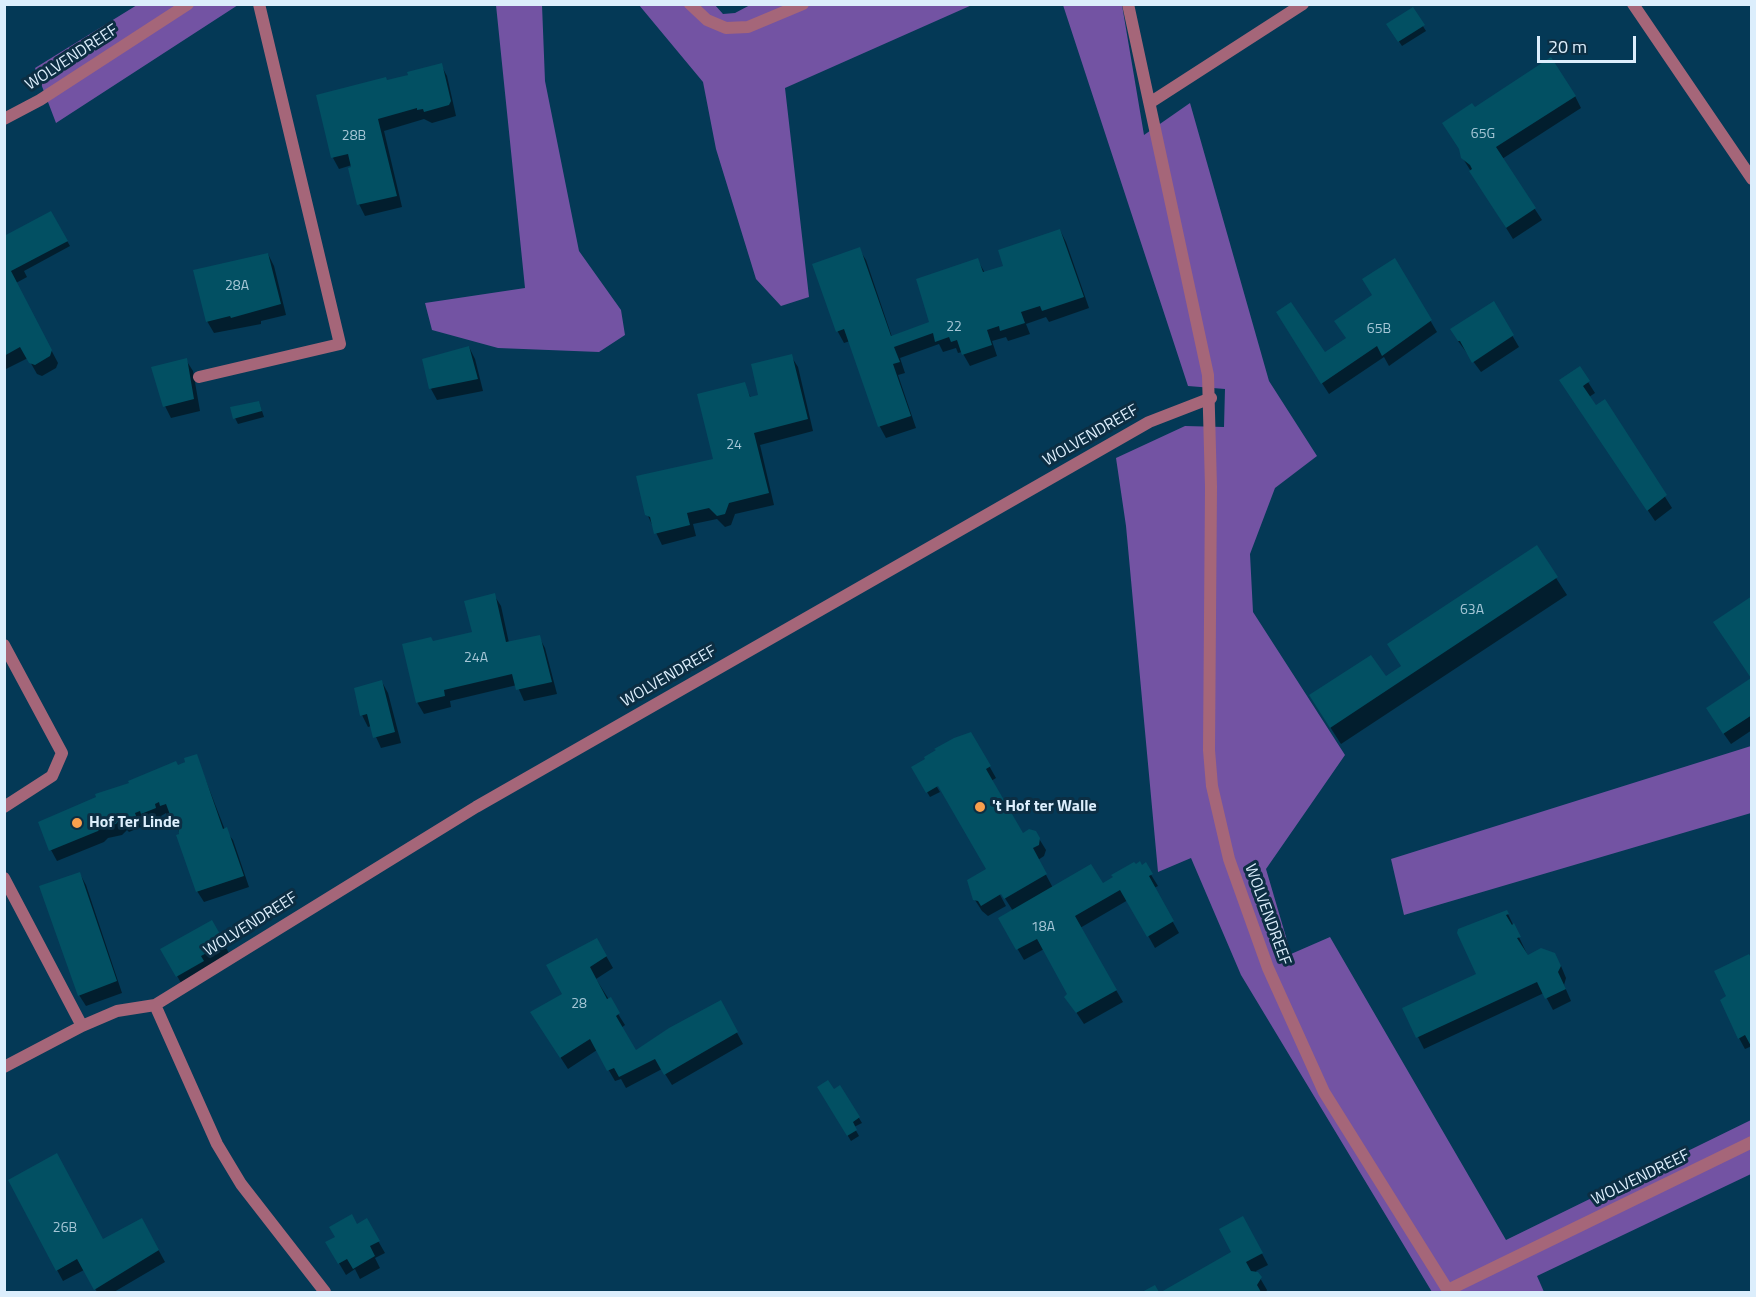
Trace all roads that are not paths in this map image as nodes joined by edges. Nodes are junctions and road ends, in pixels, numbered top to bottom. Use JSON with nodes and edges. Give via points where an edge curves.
{"nodes":[{"id":1,"x":188,"y":4,"type":"edge"},
{"id":2,"x":259,"y":4,"type":"edge"},
{"id":3,"x":690,"y":4,"type":"edge"},
{"id":4,"x":802,"y":4,"type":"edge"},
{"id":5,"x":1128,"y":4,"type":"edge"},
{"id":6,"x":1303,"y":4,"type":"edge"},
{"id":7,"x":1633,"y":4,"type":"edge"},
{"id":8,"x":1151,"y":102,"type":"junction"},
{"id":9,"x":4,"y":119,"type":"edge"},
{"id":10,"x":1752,"y":178,"type":"edge"},
{"id":11,"x":199,"y":376,"type":"dead end"},
{"id":12,"x":1211,"y":398,"type":"junction"},
{"id":13,"x":4,"y":645,"type":"edge"},
{"id":14,"x":4,"y":807,"type":"edge"},
{"id":15,"x":4,"y":878,"type":"edge"},
{"id":16,"x":155,"y":1005,"type":"junction"},
{"id":17,"x":82,"y":1026,"type":"junction"},
{"id":18,"x":4,"y":1066,"type":"edge"},
{"id":19,"x":1752,"y":1142,"type":"edge"},
{"id":20,"x":1449,"y":1291,"type":"edge"},
{"id":21,"x":325,"y":1293,"type":"edge"}],
"edges":[{"from":1,"to":9,"type":"street","name":"WOLVENDREEF"},
{"from":2,"to":11,"type":"street","via":[[340,344]]},
{"from":3,"to":4,"type":"street","via":[[707,20],[726,28],[748,27]]},
{"from":5,"to":8,"type":"street","name":"WOLVENDREEF"},
{"from":6,"to":8,"type":"street"},
{"from":7,"to":10,"type":"street"},
{"from":8,"to":12,"type":"street","name":"WOLVENDREEF"},
{"from":12,"to":16,"type":"street","name":"WOLVENDREEF","via":[[1149,422],[476,807]]},
{"from":12,"to":20,"type":"street","name":"WOLVENDREEF","via":[[1209,750],[1212,786],[1229,859],[1268,968],[1324,1092]]},
{"from":13,"to":14,"type":"street","via":[[62,753],[52,776]]},
{"from":15,"to":17,"type":"street"},
{"from":16,"to":17,"type":"street","name":"WOLVENDREEF","via":[[117,1011]]},
{"from":16,"to":21,"type":"street","via":[[217,1144],[241,1184]]},
{"from":17,"to":18,"type":"street","name":"WOLVENDREEF"},
{"from":19,"to":20,"type":"street","name":"WOLVENDREEF"}]}
